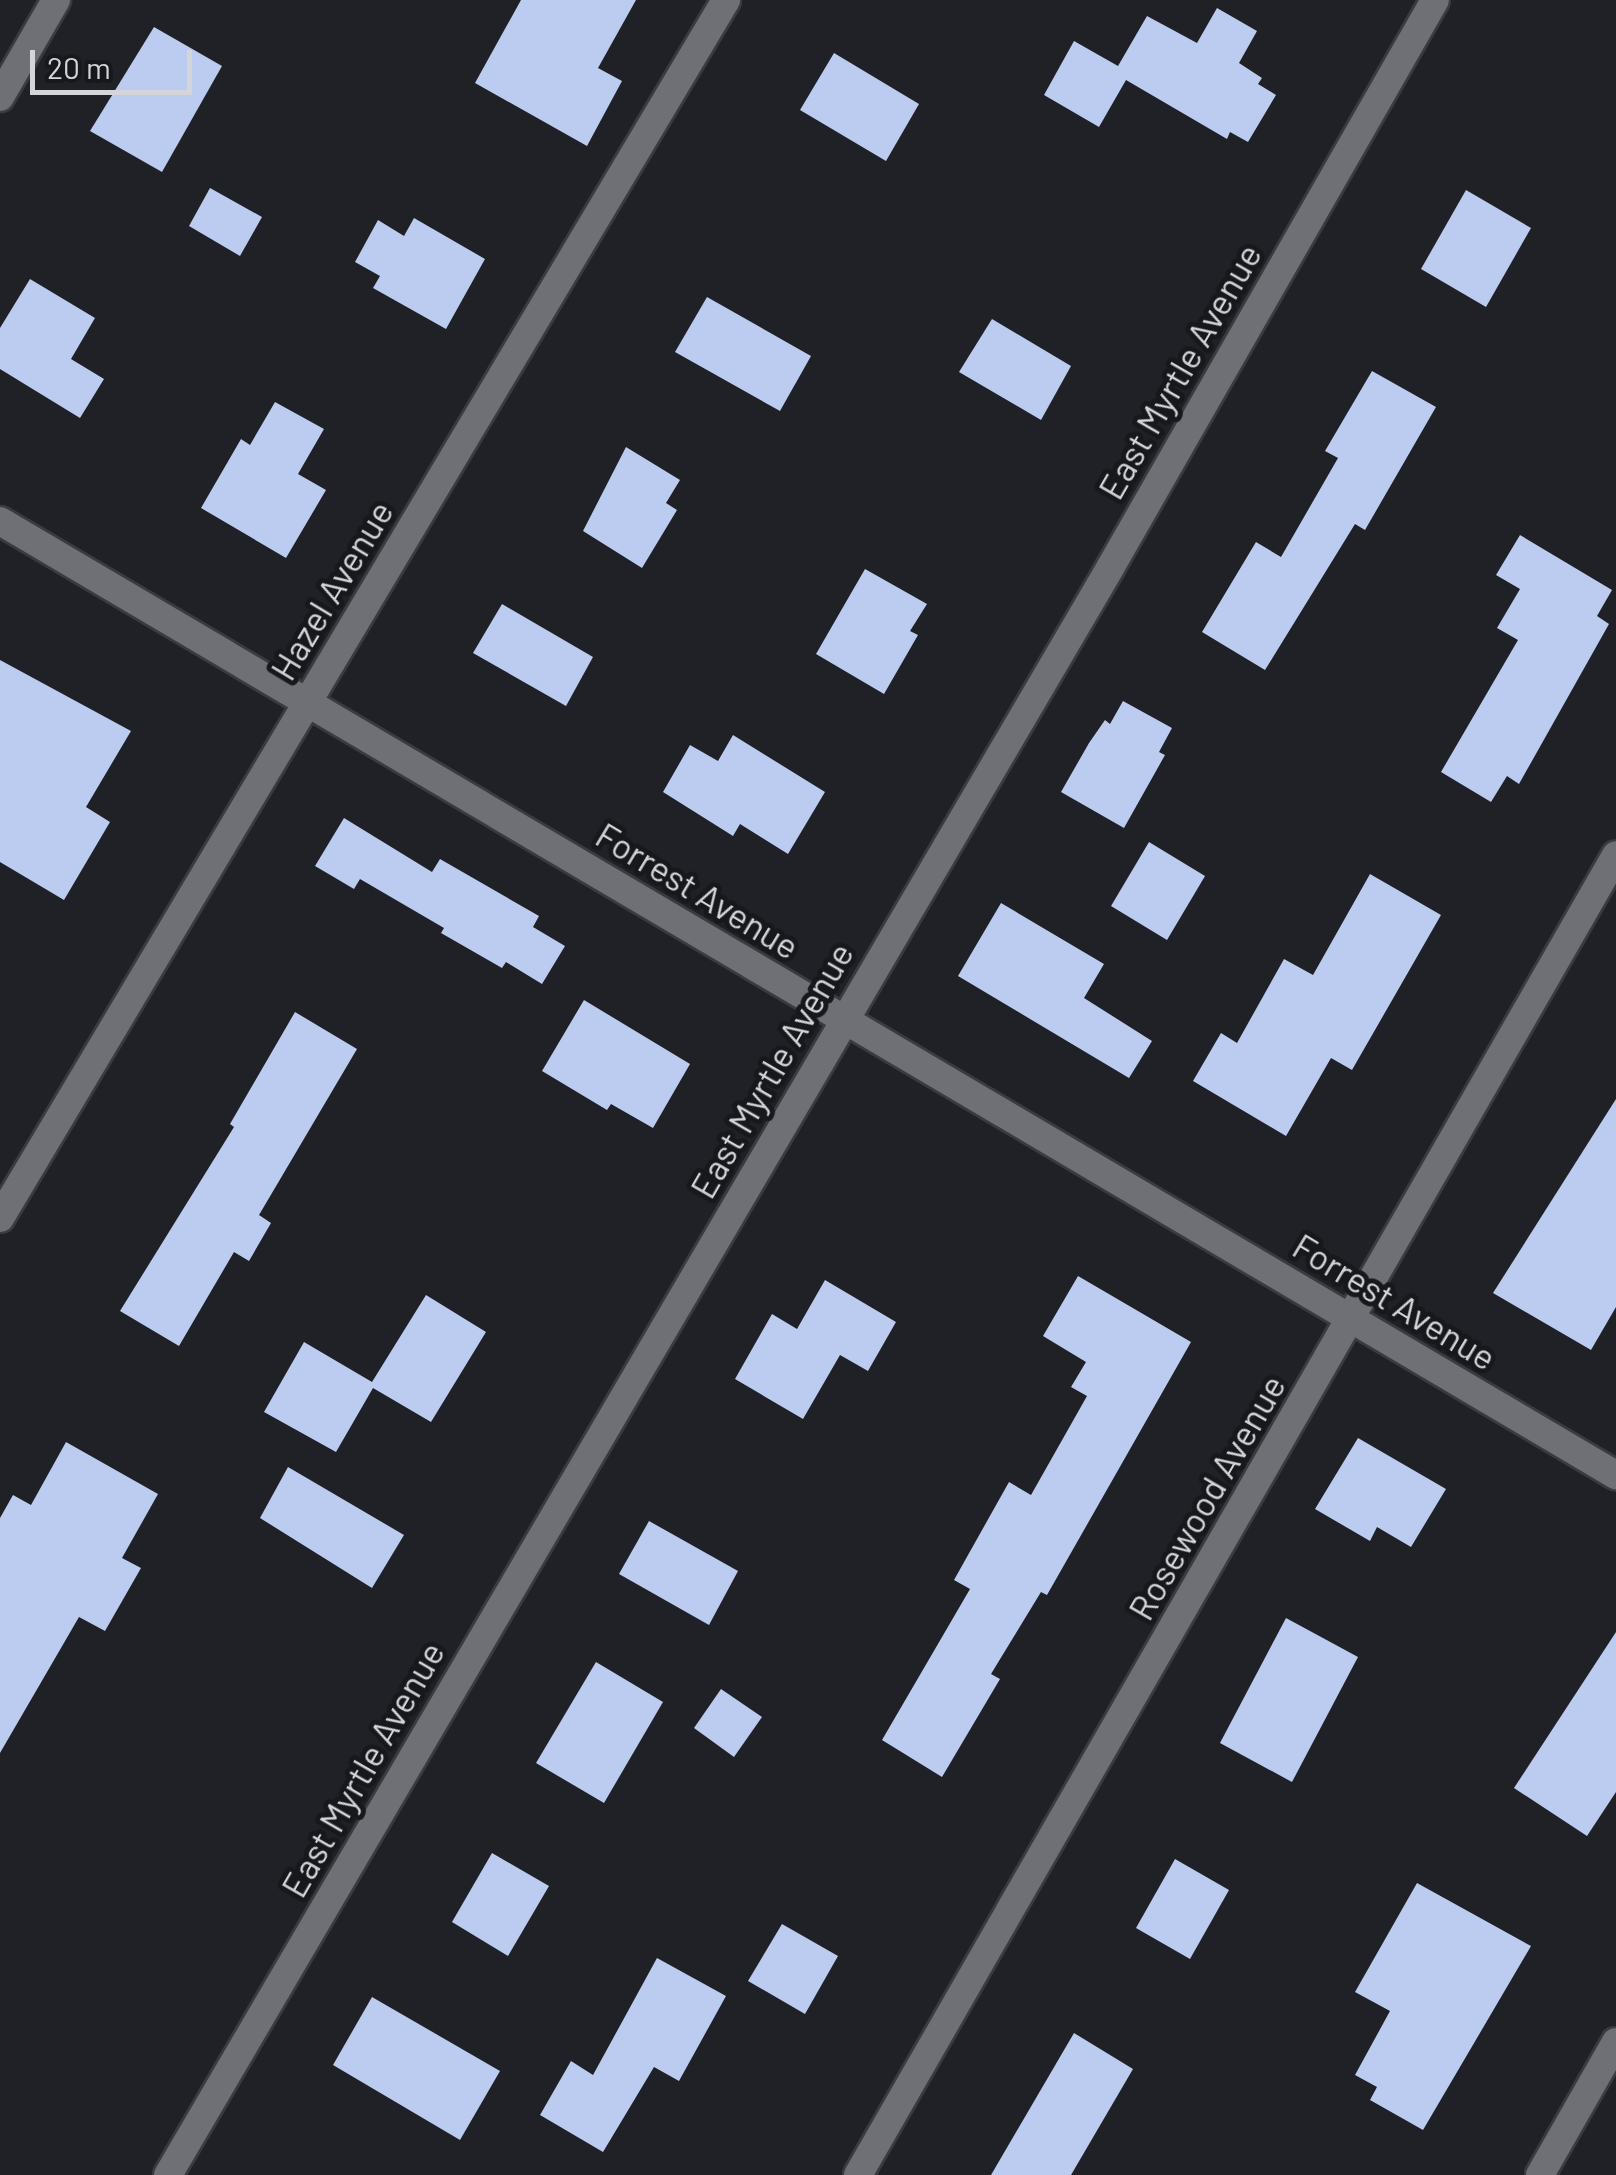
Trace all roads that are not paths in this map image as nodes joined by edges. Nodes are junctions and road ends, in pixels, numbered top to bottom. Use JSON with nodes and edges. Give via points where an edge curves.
{"nodes":[{"id":1,"x":56,"y":0,"type":"edge"},
{"id":2,"x":726,"y":0,"type":"edge"},
{"id":3,"x":1436,"y":0,"type":"edge"},
{"id":4,"x":0,"y":97,"type":"edge"},
{"id":5,"x":0,"y":521,"type":"edge"},
{"id":6,"x":307,"y":703,"type":"junction"},
{"id":7,"x":1616,"y":855,"type":"edge"},
{"id":8,"x":844,"y":1019,"type":"junction"},
{"id":9,"x":0,"y":1218,"type":"edge"},
{"id":10,"x":1352,"y":1319,"type":"junction"},
{"id":11,"x":1616,"y":1475,"type":"edge"},
{"id":12,"x":1616,"y":2042,"type":"edge"},
{"id":13,"x":168,"y":2175,"type":"edge"},
{"id":14,"x":858,"y":2175,"type":"edge"},
{"id":15,"x":1540,"y":2175,"type":"edge"}],
"edges":[{"from":1,"to":4,"type":"street"},
{"from":2,"to":6,"type":"street","name":"Hazel Avenue"},
{"from":3,"to":8,"type":"street","name":"East Myrtle Avenue"},
{"from":5,"to":6,"type":"street","name":"Forrest Avenue"},
{"from":6,"to":8,"type":"street","name":"Forrest Avenue"},
{"from":6,"to":9,"type":"street","name":"Hazel Avenue"},
{"from":7,"to":10,"type":"street","name":"Rosewood Avenue"},
{"from":8,"to":10,"type":"street","name":"Forrest Avenue"},
{"from":8,"to":13,"type":"street","name":"East Myrtle Avenue"},
{"from":10,"to":11,"type":"street","name":"Forrest Avenue"},
{"from":10,"to":14,"type":"street","name":"Rosewood Avenue"},
{"from":12,"to":15,"type":"street"}]}
